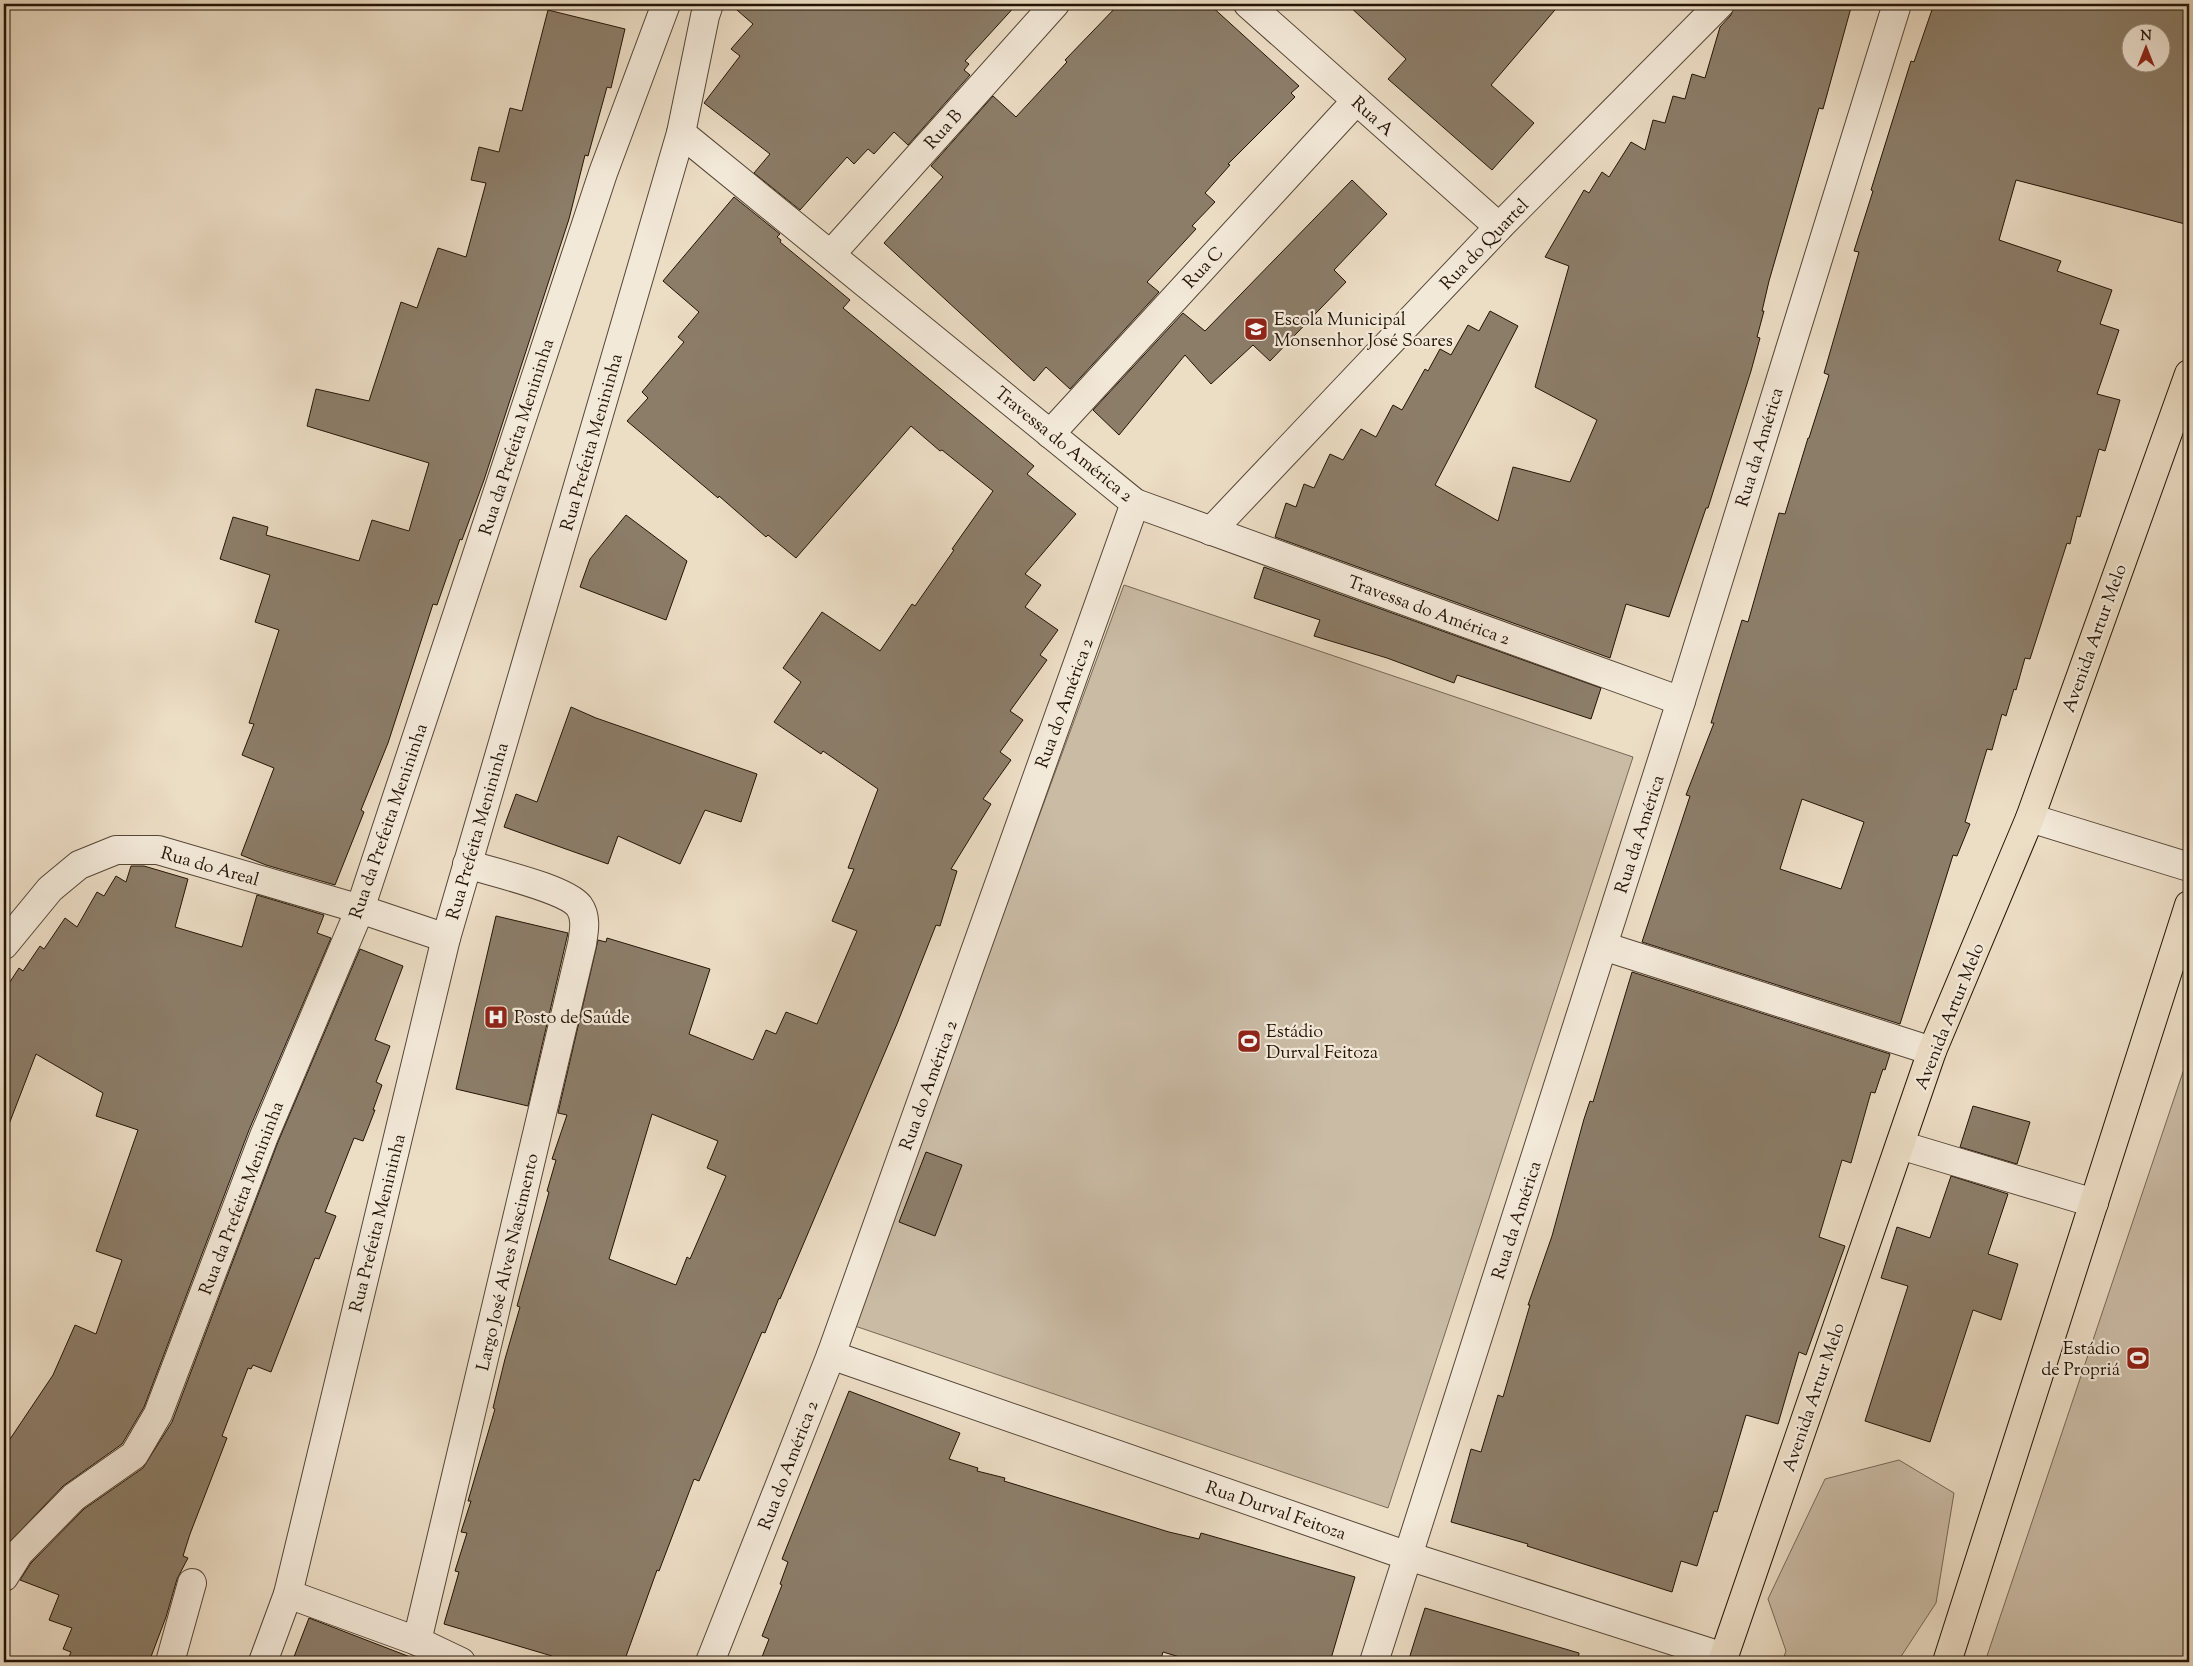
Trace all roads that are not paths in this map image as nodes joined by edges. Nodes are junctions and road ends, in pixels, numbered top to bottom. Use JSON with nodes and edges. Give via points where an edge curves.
{"nodes":[{"id":1,"x":666,"y":4,"type":"edge"},
{"id":2,"x":709,"y":4,"type":"edge"},
{"id":3,"x":1055,"y":4,"type":"edge"},
{"id":4,"x":1248,"y":4,"type":"edge"},
{"id":5,"x":1720,"y":4,"type":"edge"},
{"id":6,"x":1897,"y":4,"type":"edge"},
{"id":7,"x":1356,"y":101,"type":"junction"},
{"id":8,"x":681,"y":133,"type":"junction"},
{"id":9,"x":1499,"y":227,"type":"junction"},
{"id":10,"x":830,"y":254,"type":"junction"},
{"id":11,"x":2189,"y":374,"type":"edge"},
{"id":12,"x":1050,"y":434,"type":"junction"},
{"id":13,"x":1135,"y":503,"type":"junction"},
{"id":14,"x":1211,"y":531,"type":"junction"},
{"id":15,"x":1681,"y":700,"type":"junction"},
{"id":16,"x":2030,"y":818,"type":"junction"},
{"id":17,"x":467,"y":864,"type":"junction"},
{"id":18,"x":2189,"y":867,"type":"edge"},
{"id":19,"x":2189,"y":904,"type":"edge"},
{"id":20,"x":360,"y":909,"type":"junction"},
{"id":21,"x":446,"y":938,"type":"junction"},
{"id":22,"x":4,"y":945,"type":"edge"},
{"id":23,"x":1603,"y":946,"type":"junction"},
{"id":24,"x":1932,"y":1051,"type":"junction"},
{"id":25,"x":1900,"y":1145,"type":"junction"},
{"id":26,"x":2094,"y":1203,"type":"junction"},
{"id":27,"x":831,"y":1355,"type":"junction"},
{"id":28,"x":1408,"y":1556,"type":"junction"},
{"id":29,"x":4,"y":1576,"type":"edge"},
{"id":30,"x":192,"y":1583,"type":"dead end"},
{"id":31,"x":288,"y":1594,"type":"junction"},
{"id":32,"x":417,"y":1641,"type":"junction"},
{"id":33,"x":1723,"y":1660,"type":"edge"},
{"id":34,"x":170,"y":1662,"type":"edge"},
{"id":35,"x":263,"y":1662,"type":"edge"},
{"id":36,"x":461,"y":1662,"type":"edge"},
{"id":37,"x":710,"y":1662,"type":"edge"},
{"id":38,"x":1374,"y":1662,"type":"edge"},
{"id":39,"x":1947,"y":1662,"type":"edge"}],
"edges":[{"from":1,"to":20,"type":"street","name":"Rua da Prefeita Menininha","via":[[604,173]]},
{"from":2,"to":8,"type":"street","name":"Rua Prefeita Menininha"},
{"from":3,"to":10,"type":"street","name":"Rua B"},
{"from":4,"to":7,"type":"street","name":"Rua A"},
{"from":5,"to":9,"type":"street","name":"Rua do Quartel"},
{"from":6,"to":15,"type":"street","name":"Rua da América"},
{"from":7,"to":9,"type":"street","name":"Rua A"},
{"from":7,"to":12,"type":"street","name":"Rua C"},
{"from":8,"to":10,"type":"street","name":"Travessa do América 2"},
{"from":8,"to":17,"type":"street","name":"Rua Prefeita Menininha"},
{"from":9,"to":14,"type":"street","name":"Rua do Quartel"},
{"from":10,"to":12,"type":"street","name":"Travessa do América 2"},
{"from":11,"to":16,"type":"main road","name":"Avenida Artur Melo"},
{"from":12,"to":13,"type":"street","name":"Travessa do América 2"},
{"from":13,"to":14,"type":"street","name":"Travessa do América 2"},
{"from":13,"to":27,"type":"street","name":"Rua do América 2"},
{"from":14,"to":15,"type":"street","name":"Travessa do América 2"},
{"from":15,"to":23,"type":"street","name":"Rua da América"},
{"from":16,"to":18,"type":"street"},
{"from":16,"to":24,"type":"main road","name":"Avenida Artur Melo"},
{"from":17,"to":21,"type":"street","name":"Rua Prefeita Menininha"},
{"from":17,"to":32,"type":"street","name":"Largo José Alves Nascimento","via":[[560,893],[579,906],[585,922]]},
{"from":19,"to":26,"type":"main road"},
{"from":20,"to":21,"type":"street","name":"Rua do Areal"},
{"from":20,"to":22,"type":"street","name":"Rua do Areal","via":[[158,850],[116,850],[79,865],[50,889]]},
{"from":20,"to":29,"type":"street","name":"Rua da Prefeita Menininha","via":[[264,1136],[158,1414],[134,1455],[74,1497],[19,1553]]},
{"from":21,"to":31,"type":"street","name":"Rua Prefeita Menininha"},
{"from":23,"to":24,"type":"street"},
{"from":23,"to":28,"type":"street","name":"Rua da América"},
{"from":24,"to":25,"type":"main road","name":"Avenida Artur Melo"},
{"from":25,"to":26,"type":"street"},
{"from":25,"to":33,"type":"main road","name":"Avenida Artur Melo"},
{"from":26,"to":39,"type":"main road"},
{"from":27,"to":28,"type":"street","name":"Rua Durval Feitoza"},
{"from":27,"to":37,"type":"street","name":"Rua do América 2"},
{"from":28,"to":33,"type":"street","name":"Rua Durval Feitoza"},
{"from":28,"to":38,"type":"street","name":"Rua da América"},
{"from":30,"to":34,"type":"street"},
{"from":31,"to":32,"type":"street"},
{"from":31,"to":35,"type":"street","name":"Rua Prefeita Menininha"},
{"from":32,"to":36,"type":"street"}]}
